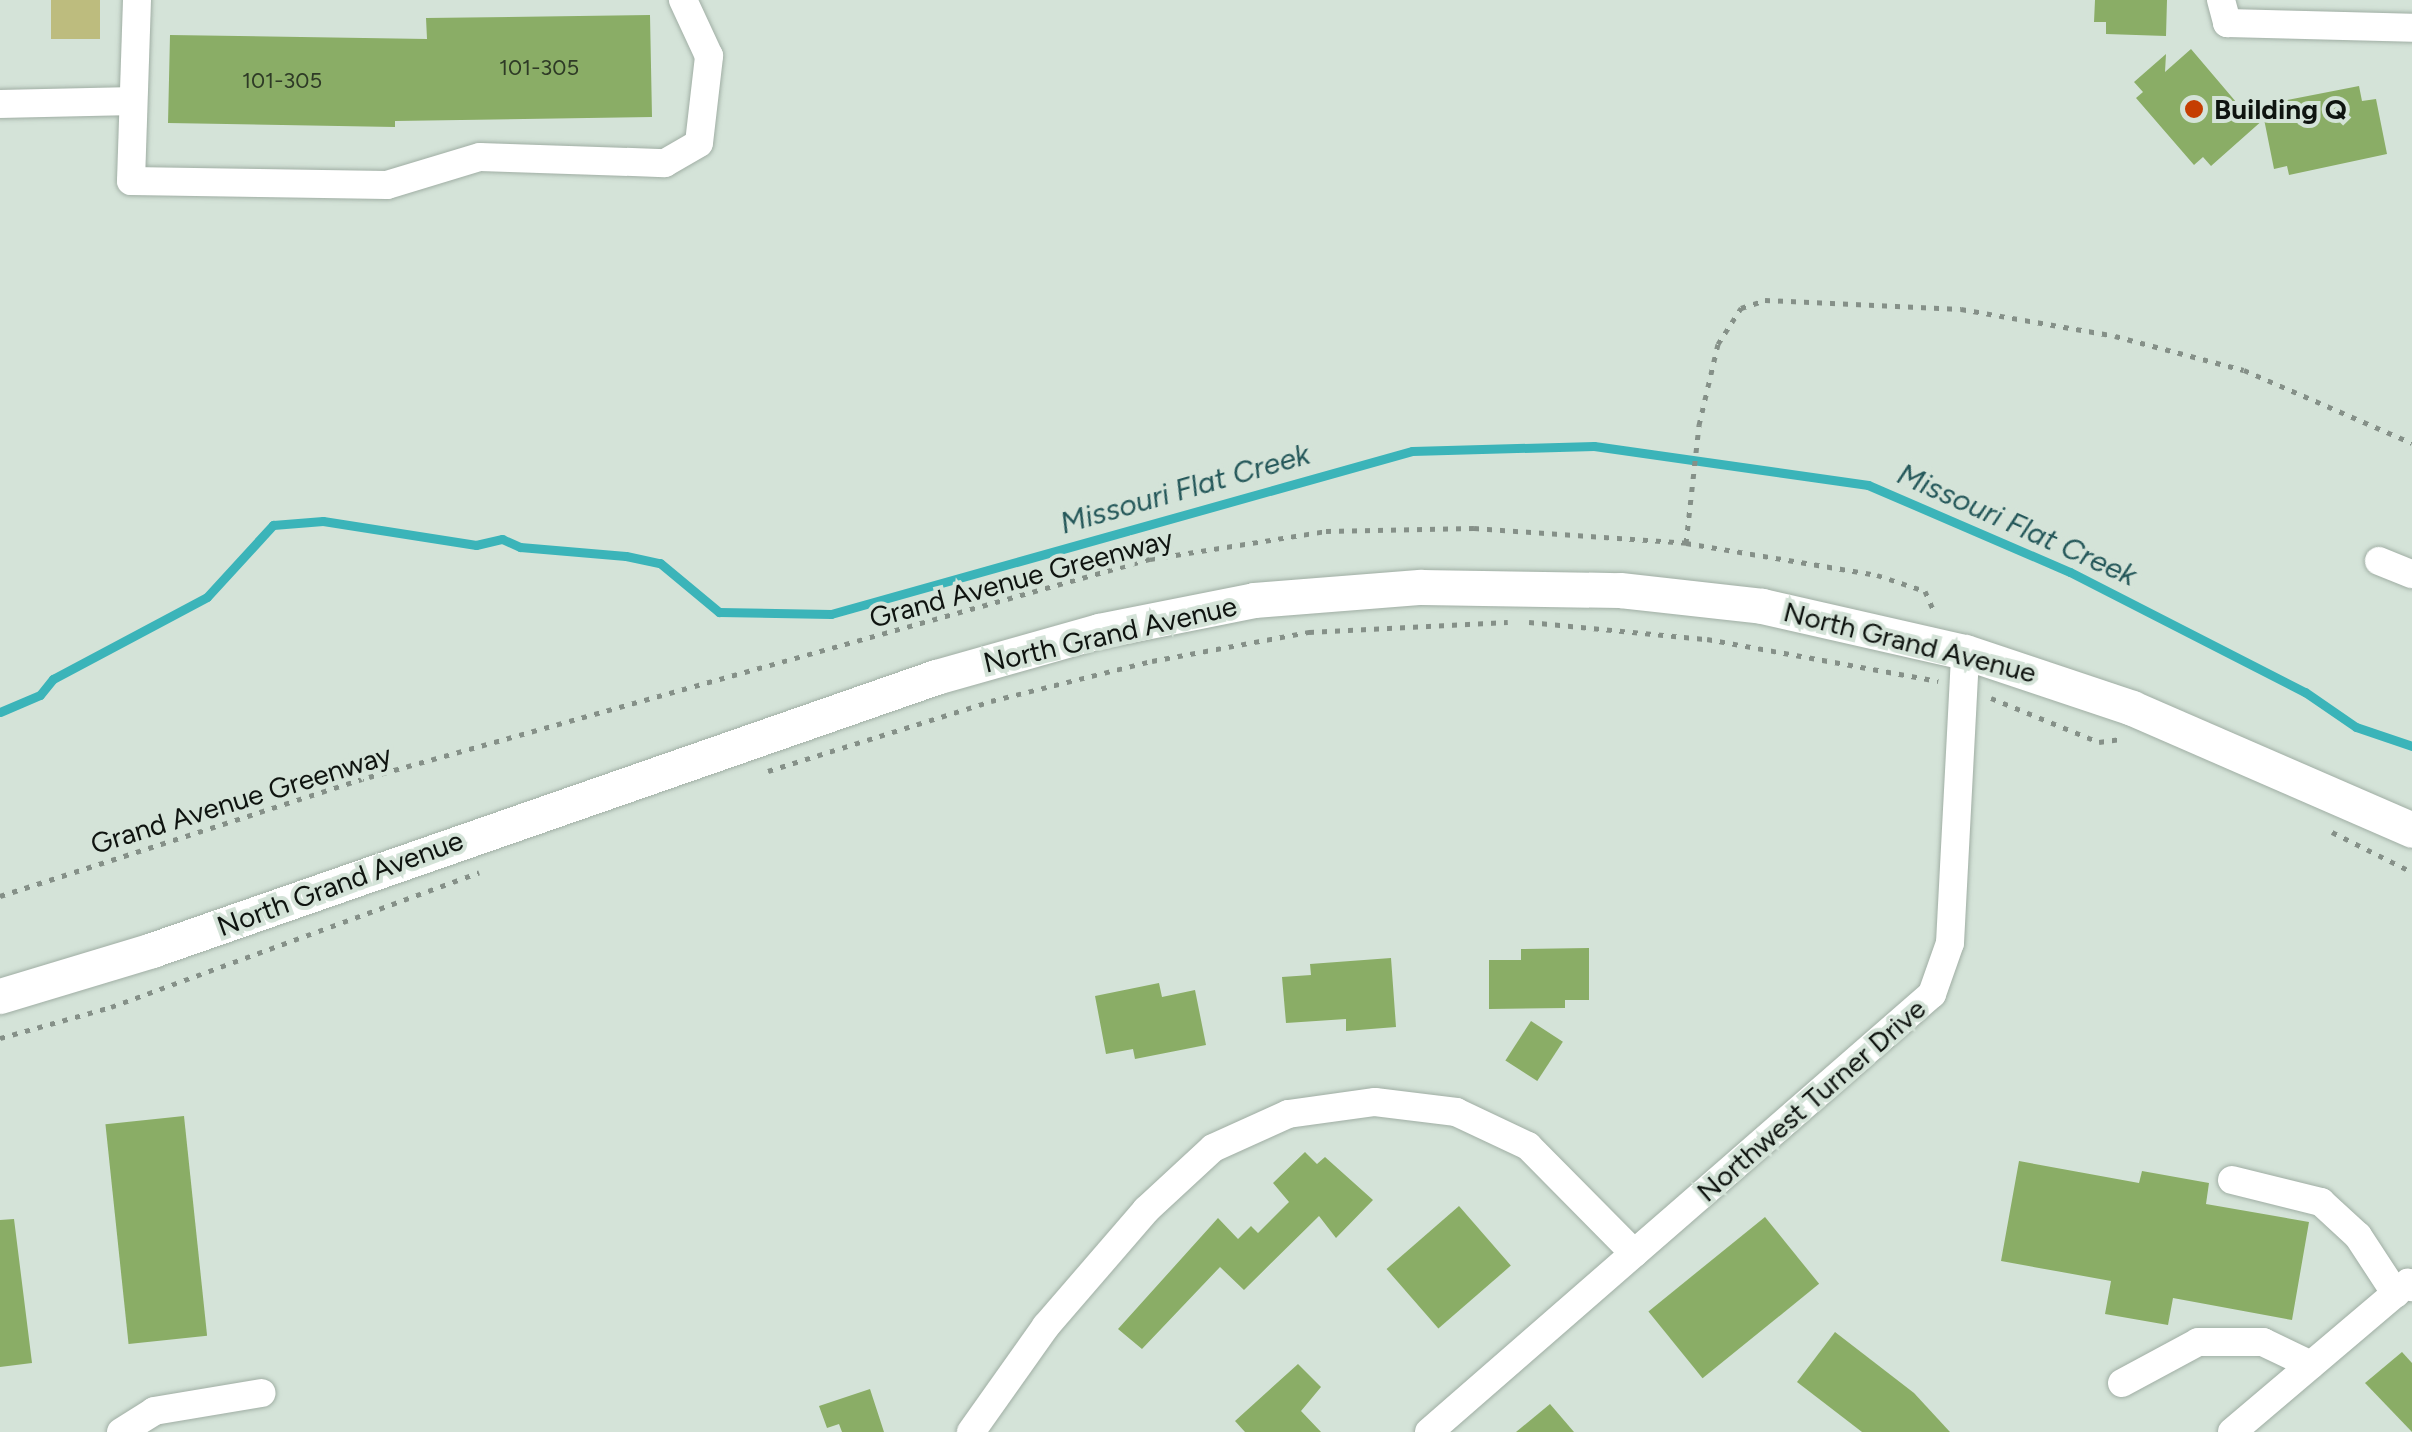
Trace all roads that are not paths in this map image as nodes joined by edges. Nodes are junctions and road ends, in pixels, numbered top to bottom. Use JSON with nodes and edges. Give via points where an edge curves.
{"nodes":[{"id":1,"x":137,"y":0,"type":"edge"},
{"id":2,"x":683,"y":0,"type":"edge"},
{"id":3,"x":2221,"y":0,"type":"edge"},
{"id":4,"x":2412,"y":28,"type":"edge"},
{"id":5,"x":132,"y":101,"type":"junction"},
{"id":6,"x":0,"y":104,"type":"edge"},
{"id":7,"x":2379,"y":560,"type":"dead end"},
{"id":8,"x":2412,"y":574,"type":"edge"},
{"id":9,"x":1954,"y":661,"type":"junction"},
{"id":10,"x":2412,"y":830,"type":"edge"},
{"id":11,"x":0,"y":996,"type":"edge"},
{"id":12,"x":2232,"y":1180,"type":"dead end"},
{"id":13,"x":1634,"y":1253,"type":"junction"},
{"id":14,"x":2405,"y":1288,"type":"edge"},
{"id":15,"x":2311,"y":1365,"type":"junction"},
{"id":16,"x":2122,"y":1382,"type":"dead end"},
{"id":17,"x":262,"y":1393,"type":"dead end"},
{"id":18,"x":121,"y":1430,"type":"edge"},
{"id":19,"x":971,"y":1432,"type":"edge"},
{"id":20,"x":1429,"y":1432,"type":"edge"},
{"id":21,"x":2232,"y":1432,"type":"edge"}],
"edges":[{"from":1,"to":5,"type":"street"},
{"from":2,"to":5,"type":"street","via":[[709,56],[705,108],[699,143],[665,163],[480,156],[387,185],[132,181]]},
{"from":3,"to":4,"type":"street","via":[[2227,22]]},
{"from":5,"to":6,"type":"street"},
{"from":7,"to":8,"type":"street"},
{"from":9,"to":10,"type":"main road","name":"North Grand Avenue","via":[[2149,715]]},
{"from":9,"to":11,"type":"main road","name":"North Grand Avenue","via":[[1762,606],[1620,590],[1421,587],[1254,600],[1099,630],[936,677],[152,950]]},
{"from":9,"to":13,"type":"street","name":"Northwest Turner Drive","via":[[1950,942],[1932,994]]},
{"from":12,"to":14,"type":"street","via":[[2321,1202]]},
{"from":13,"to":19,"type":"street","via":[[1528,1146],[1456,1112],[1375,1102],[1288,1114],[1213,1148],[1146,1210],[1046,1326]]},
{"from":13,"to":20,"type":"street","name":"Northwest Turner Drive"},
{"from":14,"to":15,"type":"street"},
{"from":15,"to":16,"type":"street","via":[[2263,1342],[2198,1342]]},
{"from":15,"to":21,"type":"street"},
{"from":17,"to":18,"type":"street","via":[[154,1411]]}]}
